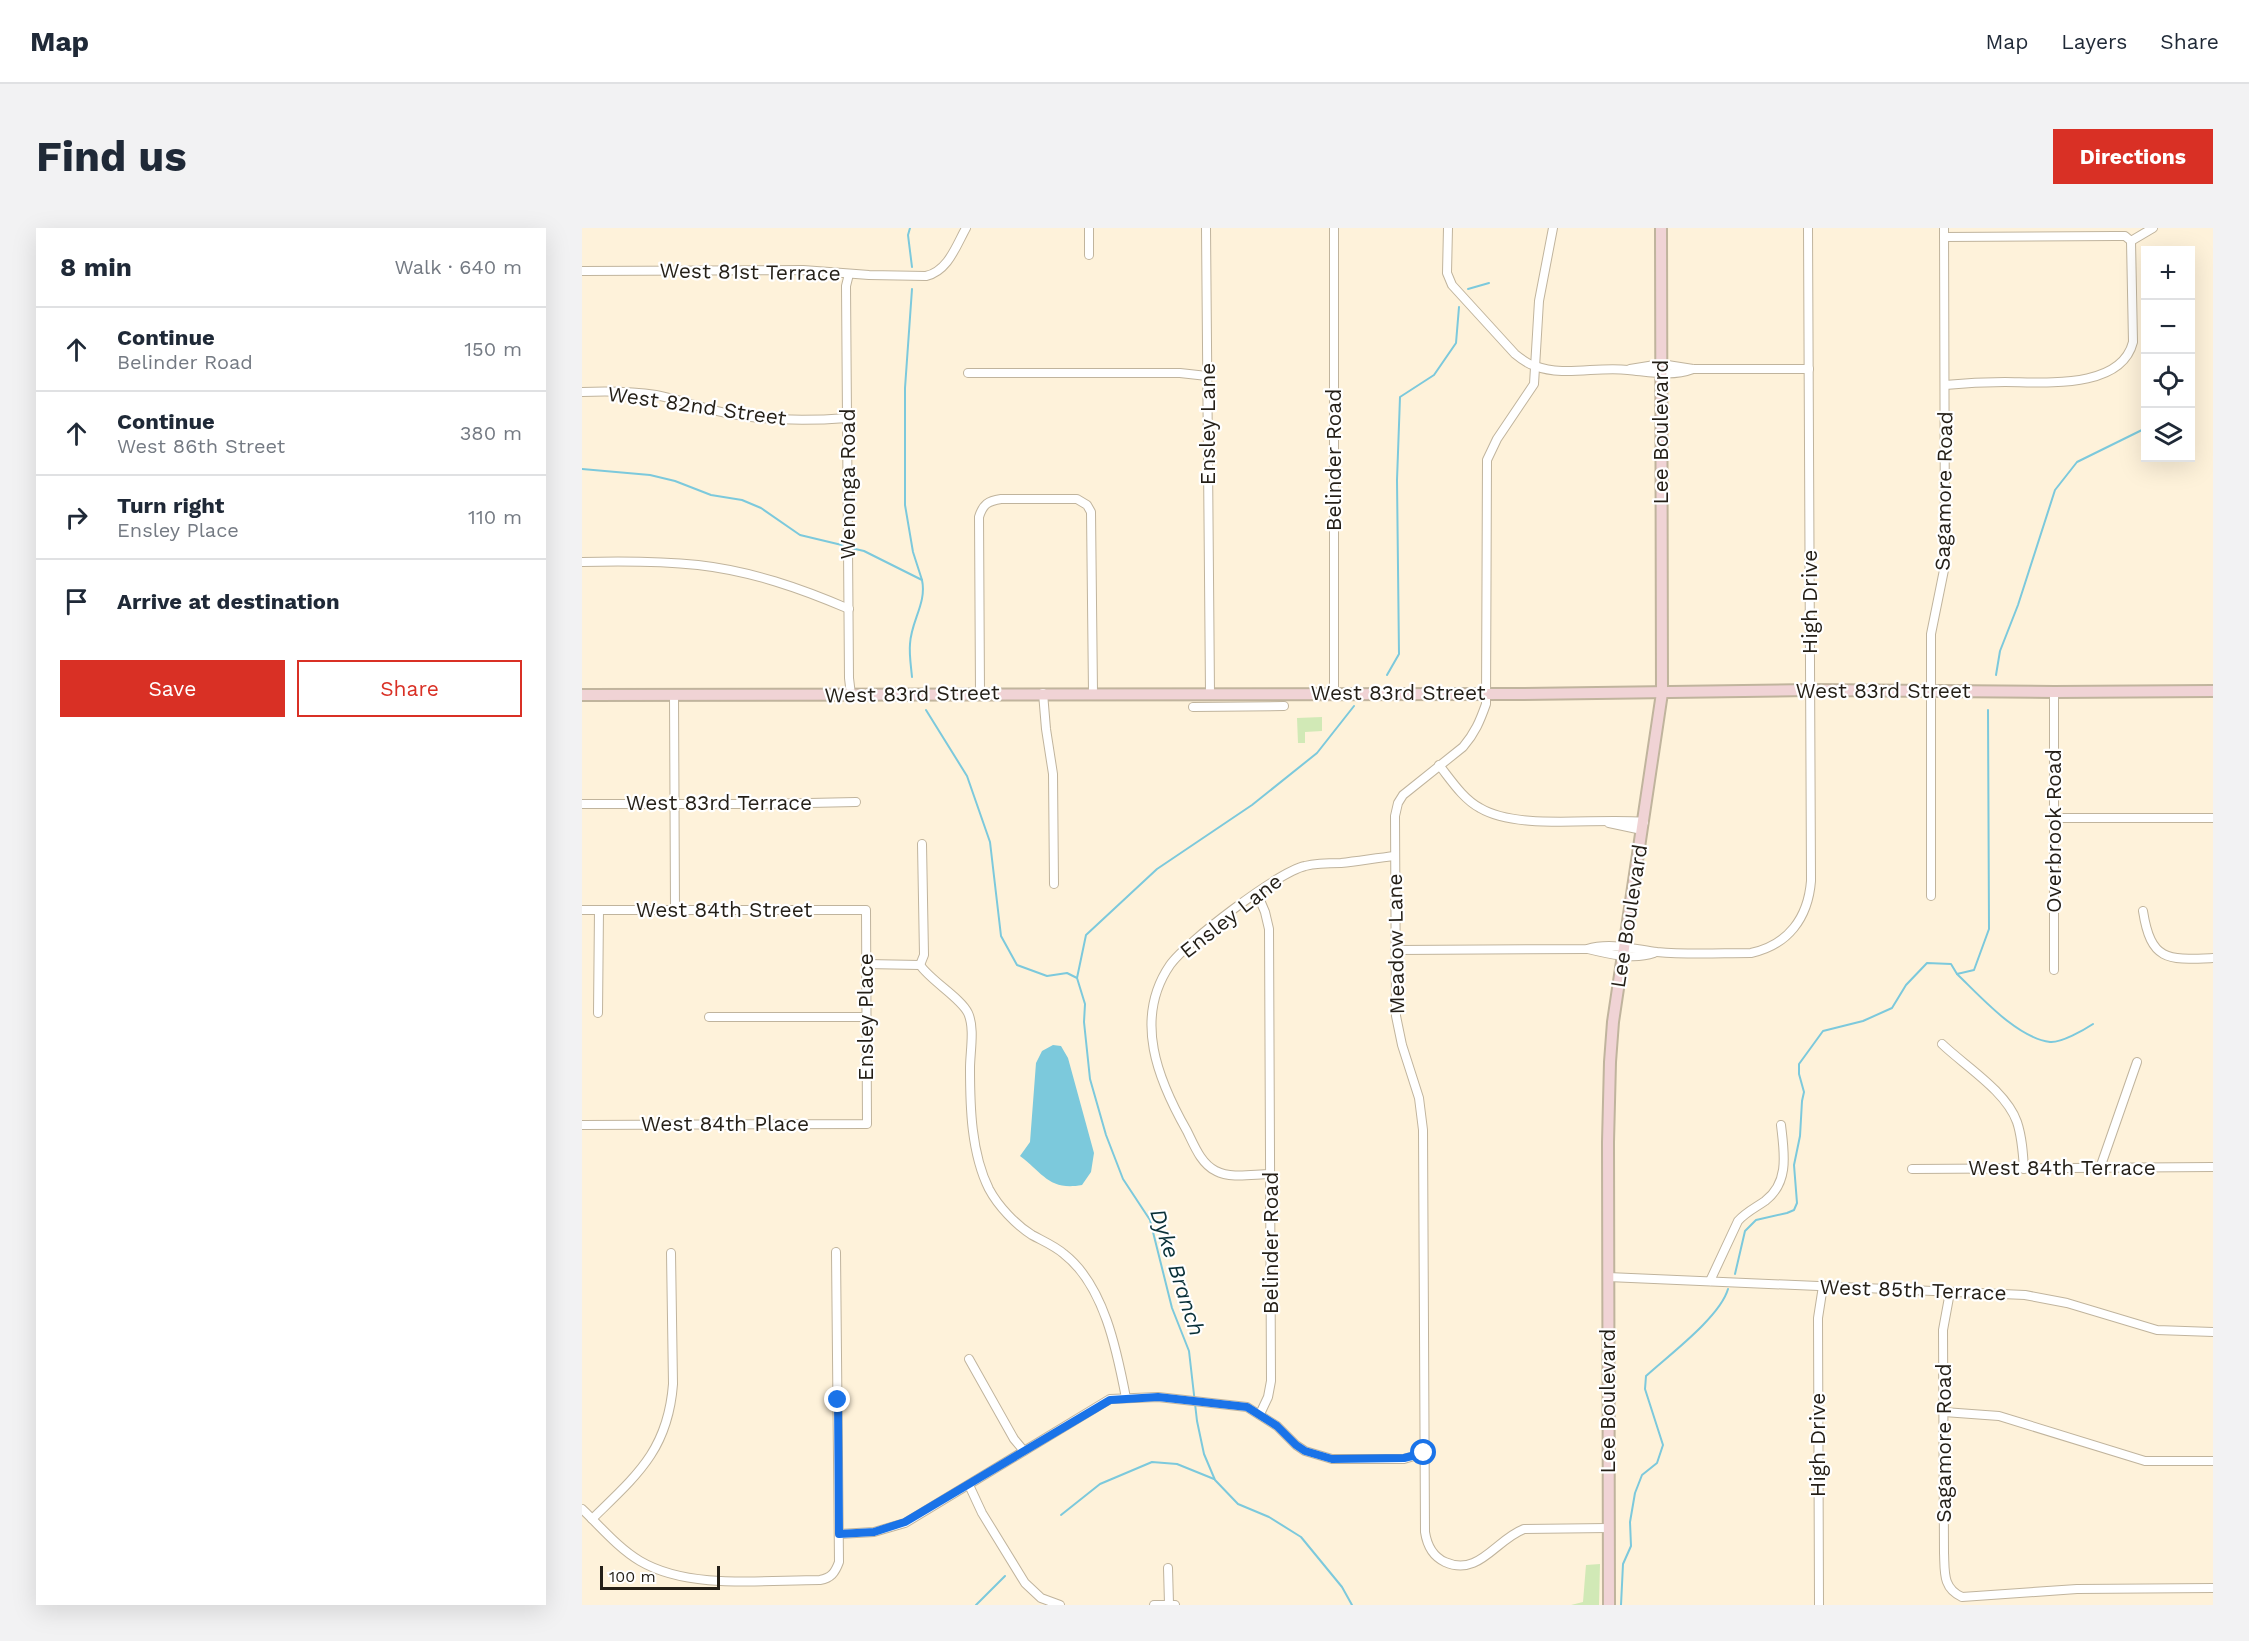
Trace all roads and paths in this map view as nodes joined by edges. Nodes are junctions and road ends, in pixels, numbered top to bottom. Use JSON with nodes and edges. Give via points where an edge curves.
{"nodes":[{"id":1,"x":966,"y":228,"type":"edge"},
{"id":2,"x":1089,"y":228,"type":"edge"},
{"id":3,"x":1206,"y":228,"type":"edge"},
{"id":4,"x":1334,"y":228,"type":"edge"},
{"id":5,"x":1448,"y":228,"type":"edge"},
{"id":6,"x":1553,"y":228,"type":"edge"},
{"id":7,"x":1661,"y":228,"type":"edge"},
{"id":8,"x":1808,"y":228,"type":"edge"},
{"id":9,"x":2153,"y":228,"type":"edge"},
{"id":10,"x":1944,"y":232,"type":"edge"},
{"id":11,"x":2131,"y":241,"type":"junction"},
{"id":12,"x":1089,"y":255,"type":"dead end"},
{"id":13,"x":582,"y":271,"type":"edge"},
{"id":14,"x":849,"y":274,"type":"junction"},
{"id":15,"x":1536,"y":367,"type":"junction"},
{"id":16,"x":1661,"y":369,"type":"junction"},
{"id":17,"x":1809,"y":369,"type":"junction"},
{"id":18,"x":968,"y":374,"type":"dead end"},
{"id":19,"x":1207,"y":376,"type":"junction"},
{"id":20,"x":1945,"y":385,"type":"junction"},
{"id":21,"x":582,"y":392,"type":"edge"},
{"id":22,"x":847,"y":418,"type":"junction"},
{"id":23,"x":582,"y":562,"type":"edge"},
{"id":24,"x":849,"y":609,"type":"junction"},
{"id":25,"x":1809,"y":690,"type":"junction"},
{"id":26,"x":1930,"y":691,"type":"junction"},
{"id":27,"x":2213,"y":691,"type":"edge"},
{"id":28,"x":2054,"y":692,"type":"junction"},
{"id":29,"x":980,"y":693,"type":"junction"},
{"id":30,"x":1043,"y":693,"type":"junction"},
{"id":31,"x":1093,"y":693,"type":"junction"},
{"id":32,"x":1210,"y":693,"type":"junction"},
{"id":33,"x":1334,"y":693,"type":"junction"},
{"id":34,"x":1487,"y":693,"type":"junction"},
{"id":35,"x":1662,"y":693,"type":"junction"},
{"id":36,"x":582,"y":694,"type":"edge"},
{"id":37,"x":675,"y":695,"type":"junction"},
{"id":38,"x":851,"y":695,"type":"junction"},
{"id":39,"x":1284,"y":706,"type":"dead end"},
{"id":40,"x":1193,"y":707,"type":"dead end"},
{"id":41,"x":1439,"y":765,"type":"junction"},
{"id":42,"x":856,"y":802,"type":"dead end"},
{"id":43,"x":582,"y":804,"type":"edge"},
{"id":44,"x":674,"y":804,"type":"junction"},
{"id":45,"x":2054,"y":818,"type":"junction"},
{"id":46,"x":2213,"y":818,"type":"edge"},
{"id":47,"x":1643,"y":826,"type":"junction"},
{"id":48,"x":922,"y":843,"type":"dead end"},
{"id":49,"x":1395,"y":856,"type":"junction"},
{"id":50,"x":1054,"y":884,"type":"dead end"},
{"id":51,"x":1257,"y":893,"type":"junction"},
{"id":52,"x":1931,"y":896,"type":"dead end"},
{"id":53,"x":675,"y":909,"type":"junction"},
{"id":54,"x":582,"y":910,"type":"edge"},
{"id":55,"x":599,"y":910,"type":"junction"},
{"id":56,"x":866,"y":910,"type":"joint"},
{"id":57,"x":2143,"y":911,"type":"dead end"},
{"id":58,"x":1396,"y":950,"type":"junction"},
{"id":59,"x":1624,"y":951,"type":"junction"},
{"id":60,"x":2213,"y":958,"type":"edge"},
{"id":61,"x":866,"y":964,"type":"junction"},
{"id":62,"x":920,"y":965,"type":"junction"},
{"id":63,"x":2054,"y":970,"type":"dead end"},
{"id":64,"x":598,"y":1013,"type":"dead end"},
{"id":65,"x":709,"y":1017,"type":"dead end"},
{"id":66,"x":866,"y":1017,"type":"junction"},
{"id":67,"x":1942,"y":1044,"type":"dead end"},
{"id":68,"x":2137,"y":1062,"type":"dead end"},
{"id":69,"x":867,"y":1124,"type":"joint"},
{"id":70,"x":582,"y":1125,"type":"edge"},
{"id":71,"x":1781,"y":1125,"type":"dead end"},
{"id":72,"x":2213,"y":1167,"type":"edge"},
{"id":73,"x":2100,"y":1168,"type":"junction"},
{"id":74,"x":1912,"y":1169,"type":"dead end"},
{"id":75,"x":2024,"y":1169,"type":"junction"},
{"id":76,"x":1270,"y":1174,"type":"junction"},
{"id":77,"x":836,"y":1252,"type":"dead end"},
{"id":78,"x":671,"y":1253,"type":"dead end"},
{"id":79,"x":1608,"y":1277,"type":"junction"},
{"id":80,"x":1710,"y":1281,"type":"junction"},
{"id":81,"x":1823,"y":1286,"type":"junction"},
{"id":82,"x":1950,"y":1292,"type":"junction"},
{"id":83,"x":2213,"y":1332,"type":"edge"},
{"id":84,"x":969,"y":1359,"type":"dead end"},
{"id":85,"x":1126,"y":1398,"type":"junction"},
{"id":86,"x":1944,"y":1412,"type":"junction"},
{"id":87,"x":1260,"y":1414,"type":"junction"},
{"id":88,"x":1024,"y":1451,"type":"junction"},
{"id":89,"x":1424,"y":1453,"type":"junction"},
{"id":90,"x":2213,"y":1461,"type":"edge"},
{"id":91,"x":969,"y":1485,"type":"junction"},
{"id":92,"x":582,"y":1509,"type":"edge"},
{"id":93,"x":592,"y":1519,"type":"junction"},
{"id":94,"x":1608,"y":1528,"type":"junction"},
{"id":95,"x":839,"y":1534,"type":"junction"},
{"id":96,"x":1168,"y":1568,"type":"dead end"},
{"id":97,"x":2213,"y":1588,"type":"edge"},
{"id":98,"x":1060,"y":1605,"type":"edge"},
{"id":99,"x":1154,"y":1605,"type":"edge"},
{"id":100,"x":1172,"y":1605,"type":"edge"},
{"id":101,"x":1609,"y":1605,"type":"edge"},
{"id":102,"x":1819,"y":1605,"type":"edge"}],
"edges":[{"from":1,"to":14,"type":"street","name":"West 81st Terrace","via":[[944,267],[935,274]]},
{"from":2,"to":12,"type":"street"},
{"from":3,"to":19,"type":"street","name":"Ensley Lane"},
{"from":4,"to":33,"type":"street","name":"Belinder Road"},
{"from":5,"to":15,"type":"street","via":[[1447,273],[1452,285],[1515,354]]},
{"from":6,"to":15,"type":"street","name":"Meadow Lane","via":[[1539,301]]},
{"from":7,"to":16,"type":"street","name":"Lee Boulevard"},
{"from":8,"to":17,"type":"street","name":"High Drive"},
{"from":9,"to":11,"type":"street"},
{"from":10,"to":11,"type":"street","via":[[2125,236]]},
{"from":10,"to":20,"type":"street","name":"Sagamore Road"},
{"from":11,"to":20,"type":"street","via":[[2133,342],[2122,361],[2103,374],[2075,381]]},
{"from":13,"to":14,"type":"street","name":"West 81st Terrace","via":[[803,270]]},
{"from":14,"to":22,"type":"street","name":"Wenonga Road"},
{"from":15,"to":16,"type":"street"},
{"from":15,"to":34,"type":"street","name":"Meadow Lane","via":[[1534,384],[1487,460]]},
{"from":16,"to":17,"type":"street"},
{"from":16,"to":35,"type":"street","name":"Lee Boulevard"},
{"from":17,"to":25,"type":"street","name":"High Drive"},
{"from":18,"to":19,"type":"street"},
{"from":19,"to":32,"type":"street","name":"Ensley Lane"},
{"from":20,"to":26,"type":"street","name":"Sagamore Road","via":[[1945,565],[1932,620]]},
{"from":21,"to":22,"type":"street","name":"West 82nd Street","via":[[657,396],[755,418]]},
{"from":22,"to":24,"type":"street","name":"Wenonga Road"},
{"from":23,"to":24,"type":"street","via":[[661,562],[723,569],[795,587]]},
{"from":24,"to":38,"type":"street","name":"Wenonga Road"},
{"from":25,"to":26,"type":"street","name":"West 83rd Street"},
{"from":25,"to":35,"type":"street","name":"West 83rd Street"},
{"from":25,"to":59,"type":"street","name":"High Drive","via":[[1810,896],[1801,919],[1778,943],[1757,952]]},
{"from":26,"to":28,"type":"street","name":"West 83rd Street"},
{"from":26,"to":52,"type":"street","name":"Sagamore Road"},
{"from":27,"to":28,"type":"street","name":"West 83rd Street"},
{"from":28,"to":45,"type":"street","name":"Overbrook Road"},
{"from":29,"to":30,"type":"street","name":"West 83rd Street"},
{"from":29,"to":31,"type":"street","via":[[979,517],[982,507],[1001,499],[1077,499],[1091,512]]},
{"from":29,"to":38,"type":"street","name":"West 83rd Street"},
{"from":30,"to":31,"type":"street","name":"West 83rd Street"},
{"from":30,"to":50,"type":"street","via":[[1053,774]]},
{"from":31,"to":32,"type":"street","name":"West 83rd Street"},
{"from":32,"to":33,"type":"street","name":"West 83rd Street"},
{"from":33,"to":34,"type":"street","name":"West 83rd Street"},
{"from":34,"to":35,"type":"street","name":"West 83rd Street"},
{"from":34,"to":41,"type":"street","name":"Meadow Lane","via":[[1472,737]]},
{"from":35,"to":47,"type":"street","name":"Lee Boulevard"},
{"from":36,"to":37,"type":"street","name":"West 83rd Street"},
{"from":37,"to":38,"type":"street","name":"West 83rd Street"},
{"from":37,"to":44,"type":"street"},
{"from":39,"to":40,"type":"street"},
{"from":41,"to":47,"type":"street","via":[[1468,799],[1492,814]]},
{"from":41,"to":49,"type":"street","name":"Meadow Lane","via":[[1398,802]]},
{"from":42,"to":44,"type":"street","name":"West 83rd Terrace"},
{"from":43,"to":44,"type":"street","name":"West 83rd Terrace"},
{"from":44,"to":53,"type":"street"},
{"from":45,"to":46,"type":"street"},
{"from":45,"to":63,"type":"street","name":"Overbrook Road"},
{"from":47,"to":59,"type":"street","name":"Lee Boulevard"},
{"from":48,"to":62,"type":"street","via":[[924,955]]},
{"from":49,"to":51,"type":"street","name":"Ensley Lane","via":[[1306,865],[1280,876]]},
{"from":49,"to":58,"type":"street","name":"Meadow Lane"},
{"from":51,"to":76,"type":"street","name":"Belinder Road","via":[[1269,929]]},
{"from":51,"to":76,"type":"street","name":"Ensley Lane","via":[[1171,963],[1154,1000],[1152,1035],[1156,1064],[1166,1092],[1208,1166],[1224,1174]]},
{"from":53,"to":55,"type":"street","name":"West 84th Street"},
{"from":53,"to":56,"type":"street","name":"West 84th Street"},
{"from":54,"to":55,"type":"street","name":"West 84th Street"},
{"from":55,"to":64,"type":"street"},
{"from":56,"to":61,"type":"street","name":"Ensley Place"},
{"from":57,"to":60,"type":"street","via":[[2151,943],[2160,953],[2174,958]]},
{"from":58,"to":59,"type":"street","via":[[1600,946]]},
{"from":58,"to":89,"type":"street","name":"Meadow Lane","via":[[1397,1026],[1422,1115]]},
{"from":59,"to":79,"type":"street","name":"Lee Boulevard","via":[[1610,1062]]},
{"from":61,"to":62,"type":"street"},
{"from":61,"to":66,"type":"street","name":"Ensley Place"},
{"from":62,"to":85,"type":"street","via":[[968,1013],[975,1137],[990,1190],[1020,1225],[1065,1254],[1087,1281],[1116,1343]]},
{"from":65,"to":66,"type":"street"},
{"from":66,"to":69,"type":"street","name":"Ensley Place"},
{"from":67,"to":75,"type":"street","via":[[2010,1109],[2022,1140]]},
{"from":68,"to":73,"type":"street"},
{"from":69,"to":70,"type":"street","name":"West 84th Place"},
{"from":71,"to":80,"type":"street","via":[[1782,1180],[1766,1201],[1738,1221]]},
{"from":72,"to":73,"type":"street","name":"West 84th Terrace"},
{"from":73,"to":75,"type":"street","name":"West 84th Terrace"},
{"from":74,"to":75,"type":"street","name":"West 84th Terrace"},
{"from":76,"to":87,"type":"street","name":"Belinder Road","via":[[1271,1381]]},
{"from":77,"to":95,"type":"street"},
{"from":78,"to":93,"type":"street","via":[[673,1384],[666,1426],[639,1472]]},
{"from":79,"to":80,"type":"street","name":"West 85th Terrace"},
{"from":79,"to":94,"type":"street","name":"Lee Boulevard"},
{"from":80,"to":81,"type":"street","name":"West 85th Terrace"},
{"from":81,"to":82,"type":"street","name":"West 85th Terrace"},
{"from":81,"to":102,"type":"street","name":"High Drive","via":[[1818,1318]]},
{"from":82,"to":83,"type":"street","name":"West 85th Terrace","via":[[2043,1297],[2157,1330]]},
{"from":82,"to":86,"type":"street","name":"Sagamore Road","via":[[1943,1330]]},
{"from":84,"to":88,"type":"street"},
{"from":85,"to":87,"type":"street","via":[[1214,1402],[1247,1407]]},
{"from":85,"to":88,"type":"street","via":[[1110,1400]]},
{"from":86,"to":90,"type":"street","via":[[1999,1416],[2145,1461]]},
{"from":86,"to":97,"type":"street","name":"Sagamore Road","via":[[1945,1576],[1953,1593],[1962,1597],[2066,1589]]},
{"from":87,"to":89,"type":"street","via":[[1296,1445],[1318,1456],[1404,1458]]},
{"from":88,"to":91,"type":"street"},
{"from":89,"to":94,"type":"street","name":"Meadow Lane","via":[[1427,1544],[1448,1564],[1470,1565],[1479,1561],[1524,1529]]},
{"from":91,"to":95,"type":"street","via":[[905,1522],[874,1532]]},
{"from":91,"to":98,"type":"street","via":[[1025,1583],[1041,1598]]},
{"from":92,"to":93,"type":"street"},
{"from":93,"to":95,"type":"street","via":[[639,1561],[678,1577],[714,1581],[828,1578],[836,1572],[839,1562]]},
{"from":94,"to":101,"type":"street","name":"Lee Boulevard"},
{"from":96,"to":100,"type":"street"},
{"from":99,"to":100,"type":"street"}]}
